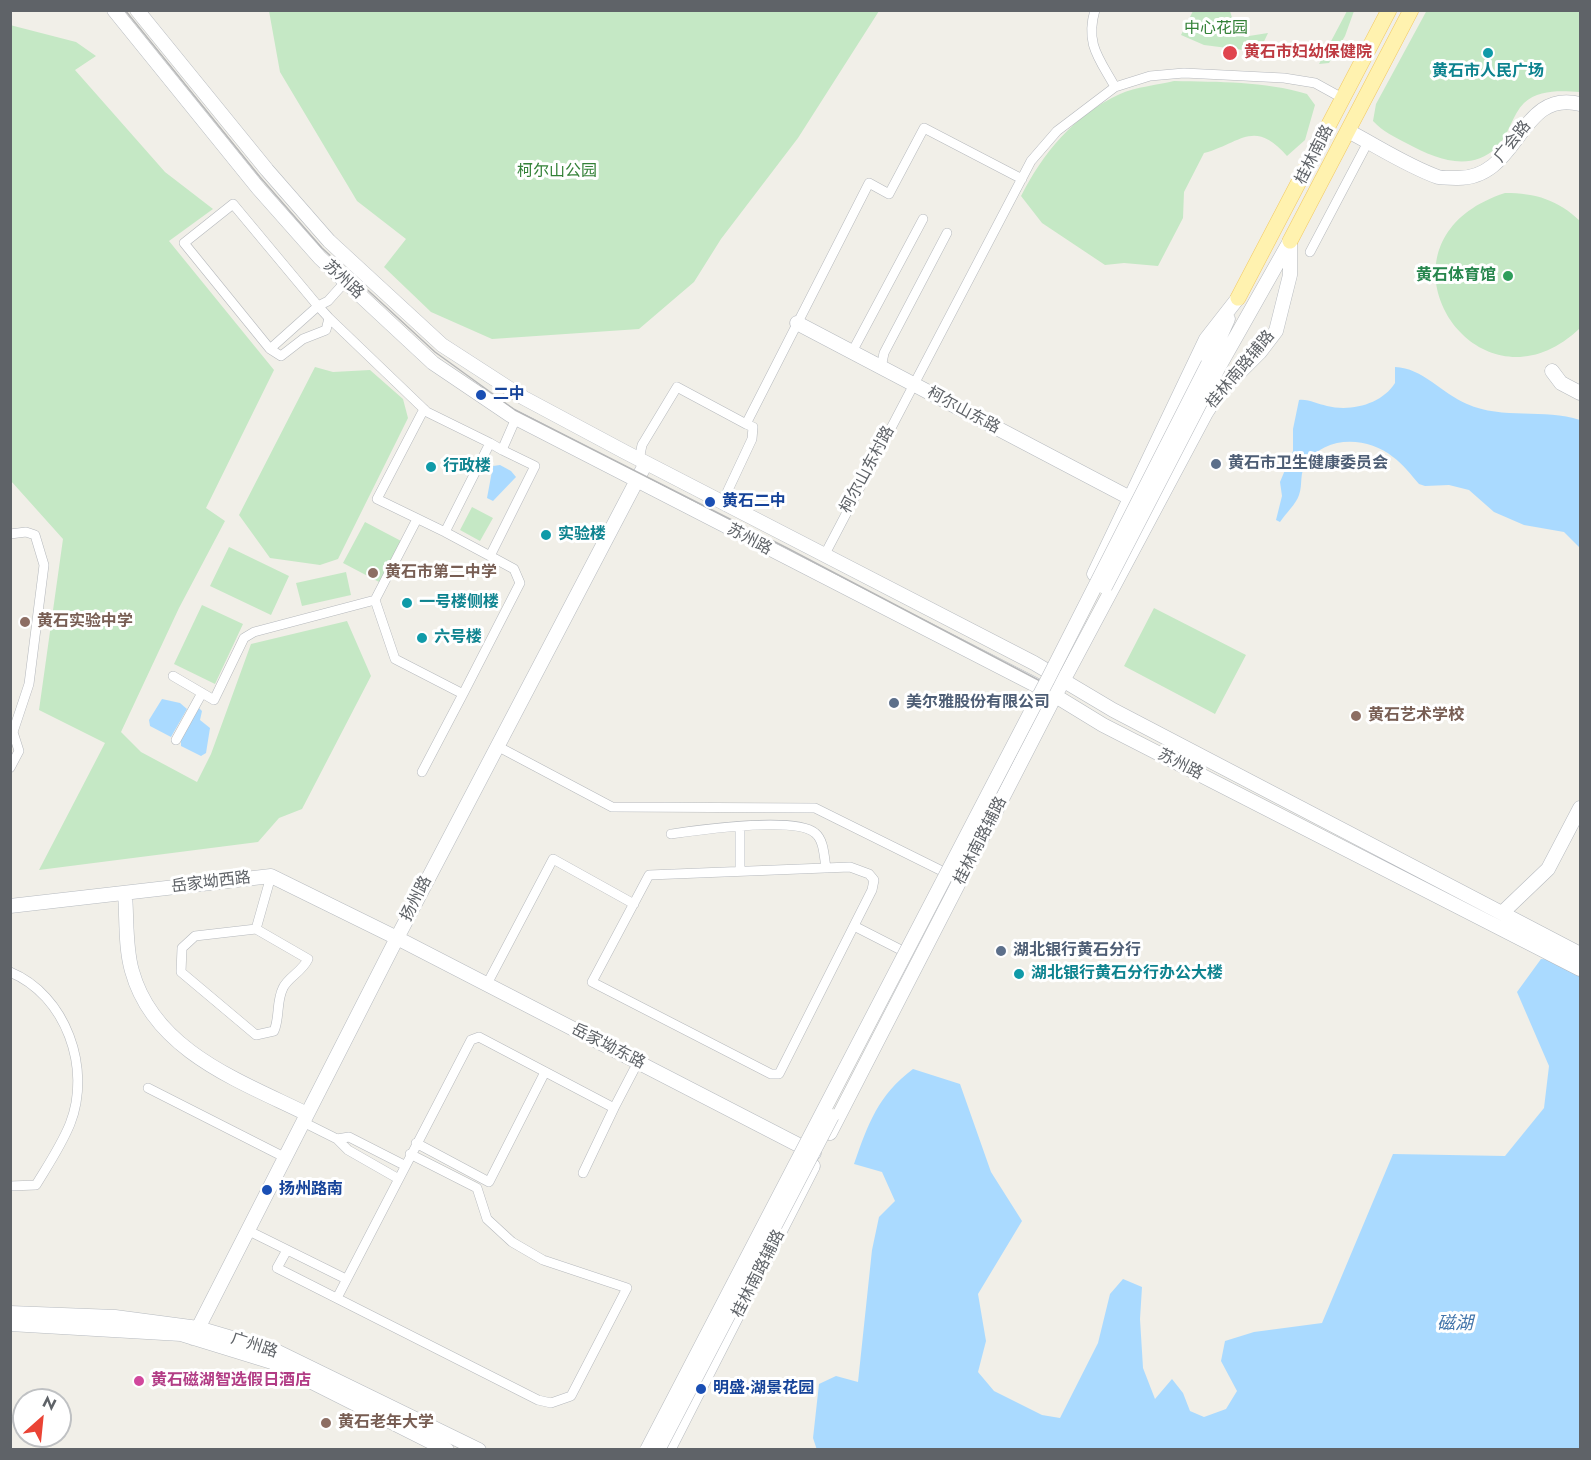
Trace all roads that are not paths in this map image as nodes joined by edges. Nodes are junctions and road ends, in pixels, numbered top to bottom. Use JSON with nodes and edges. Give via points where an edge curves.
{"nodes":[{"id":1,"x":114,"y":10,"type":"edge"},
{"id":2,"x":137,"y":10,"type":"edge"},
{"id":3,"x":1095,"y":10,"type":"edge"},
{"id":4,"x":1389,"y":10,"type":"edge"},
{"id":5,"x":1411,"y":10,"type":"edge"},
{"id":6,"x":1115,"y":87,"type":"junction"},
{"id":7,"x":1344,"y":99,"type":"junction"},
{"id":8,"x":1581,"y":104,"type":"edge"},
{"id":9,"x":1348,"y":131,"type":"junction"},
{"id":10,"x":1368,"y":141,"type":"junction"},
{"id":11,"x":1022,"y":179,"type":"junction"},
{"id":12,"x":923,"y":219,"type":"dead end"},
{"id":13,"x":947,"y":233,"type":"dead end"},
{"id":14,"x":1290,"y":241,"type":"junction"},
{"id":15,"x":1310,"y":252,"type":"dead end"},
{"id":16,"x":345,"y":282,"type":"junction"},
{"id":17,"x":1238,"y":298,"type":"junction"},
{"id":18,"x":318,"y":306,"type":"junction"},
{"id":19,"x":329,"y":318,"type":"junction"},
{"id":20,"x":797,"y":323,"type":"junction"},
{"id":21,"x":270,"y":349,"type":"junction"},
{"id":22,"x":852,"y":352,"type":"junction"},
{"id":23,"x":881,"y":368,"type":"junction"},
{"id":24,"x":1212,"y":368,"type":"junction"},
{"id":25,"x":1552,"y":371,"type":"dead end"},
{"id":26,"x":913,"y":385,"type":"junction"},
{"id":27,"x":1581,"y":393,"type":"edge"},
{"id":28,"x":424,"y":409,"type":"junction"},
{"id":29,"x":516,"y":418,"type":"junction"},
{"id":30,"x":746,"y":424,"type":"junction"},
{"id":31,"x":490,"y":443,"type":"junction"},
{"id":32,"x":502,"y":450,"type":"junction"},
{"id":33,"x":643,"y":462,"type":"junction"},
{"id":34,"x":636,"y":481,"type":"junction"},
{"id":35,"x":1130,"y":498,"type":"junction"},
{"id":36,"x":722,"y":503,"type":"junction"},
{"id":37,"x":417,"y":519,"type":"junction"},
{"id":38,"x":444,"y":532,"type":"junction"},
{"id":39,"x":10,"y":534,"type":"edge"},
{"id":40,"x":490,"y":556,"type":"junction"},
{"id":41,"x":824,"y":556,"type":"junction"},
{"id":42,"x":375,"y":600,"type":"junction"},
{"id":43,"x":1048,"y":671,"type":"junction"},
{"id":44,"x":173,"y":676,"type":"dead end"},
{"id":45,"x":1064,"y":679,"type":"junction"},
{"id":46,"x":1039,"y":688,"type":"junction"},
{"id":47,"x":202,"y":693,"type":"junction"},
{"id":48,"x":463,"y":694,"type":"junction"},
{"id":49,"x":1055,"y":696,"type":"junction"},
{"id":50,"x":178,"y":735,"type":"dead end"},
{"id":51,"x":496,"y":746,"type":"junction"},
{"id":52,"x":10,"y":768,"type":"edge"},
{"id":53,"x":422,"y":772,"type":"dead end"},
{"id":54,"x":1581,"y":808,"type":"edge"},
{"id":55,"x":740,"y":827,"type":"junction"},
{"id":56,"x":671,"y":834,"type":"dead end"},
{"id":57,"x":826,"y":868,"type":"junction"},
{"id":58,"x":740,"y":871,"type":"junction"},
{"id":59,"x":942,"y":871,"type":"junction"},
{"id":60,"x":271,"y":876,"type":"junction"},
{"id":61,"x":125,"y":894,"type":"junction"},
{"id":62,"x":634,"y":904,"type":"junction"},
{"id":63,"x":10,"y":906,"type":"edge"},
{"id":64,"x":1499,"y":919,"type":"junction"},
{"id":65,"x":855,"y":926,"type":"junction"},
{"id":66,"x":256,"y":928,"type":"junction"},
{"id":67,"x":397,"y":938,"type":"junction"},
{"id":68,"x":901,"y":950,"type":"junction"},
{"id":69,"x":1581,"y":954,"type":"edge"},
{"id":70,"x":1581,"y":969,"type":"edge"},
{"id":71,"x":10,"y":972,"type":"edge"},
{"id":72,"x":487,"y":984,"type":"junction"},
{"id":73,"x":638,"y":1062,"type":"junction"},
{"id":74,"x":545,"y":1072,"type":"junction"},
{"id":75,"x":147,"y":1088,"type":"dead end"},
{"id":76,"x":614,"y":1108,"type":"junction"},
{"id":77,"x":305,"y":1118,"type":"junction"},
{"id":78,"x":337,"y":1138,"type":"junction"},
{"id":79,"x":416,"y":1143,"type":"junction"},
{"id":80,"x":802,"y":1147,"type":"junction"},
{"id":81,"x":410,"y":1154,"type":"junction"},
{"id":82,"x":819,"y":1156,"type":"junction"},
{"id":83,"x":284,"y":1157,"type":"junction"},
{"id":84,"x":404,"y":1165,"type":"junction"},
{"id":85,"x":583,"y":1173,"type":"dead end"},
{"id":86,"x":397,"y":1178,"type":"junction"},
{"id":87,"x":489,"y":1182,"type":"junction"},
{"id":88,"x":10,"y":1186,"type":"edge"},
{"id":89,"x":483,"y":1199,"type":"junction"},
{"id":90,"x":246,"y":1230,"type":"junction"},
{"id":91,"x":287,"y":1250,"type":"junction"},
{"id":92,"x":346,"y":1279,"type":"junction"},
{"id":93,"x":337,"y":1298,"type":"junction"},
{"id":94,"x":10,"y":1313,"type":"edge"},
{"id":95,"x":10,"y":1324,"type":"edge"},
{"id":96,"x":195,"y":1333,"type":"junction"},
{"id":97,"x":432,"y":1445,"type":"edge"},
{"id":98,"x":643,"y":1448,"type":"edge"},
{"id":99,"x":447,"y":1449,"type":"edge"},
{"id":100,"x":479,"y":1449,"type":"edge"},
{"id":101,"x":658,"y":1449,"type":"edge"},
{"id":102,"x":668,"y":1449,"type":"edge"}],
"edges":[{"from":1,"to":16,"type":"main road","name":"苏州路","via":[[258,188]]},
{"from":2,"to":33,"type":"main road","name":"苏州路","via":[[329,241],[442,345],[524,398]]},
{"from":3,"to":6,"type":"street","via":[[1091,42]]},
{"from":4,"to":7,"type":"main road","name":"桂林南路"},
{"from":5,"to":9,"type":"main road","name":"桂林南路"},
{"from":6,"to":7,"type":"street","via":[[1166,74],[1272,77],[1315,84]]},
{"from":6,"to":11,"type":"street","name":"柯尔山东村路","via":[[1051,136]]},
{"from":7,"to":17,"type":"main road","name":"桂林南路"},
{"from":8,"to":10,"type":"main road","name":"广会路","via":[[1555,104],[1538,112],[1500,163],[1466,178],[1439,177]]},
{"from":9,"to":10,"type":"main road","name":"广会路"},
{"from":9,"to":14,"type":"main road","name":"桂林南路"},
{"from":10,"to":15,"type":"street"},
{"from":11,"to":20,"type":"street","via":[[924,128],[889,194],[869,183]]},
{"from":11,"to":26,"type":"street","name":"柯尔山东村路"},
{"from":12,"to":22,"type":"street"},
{"from":13,"to":23,"type":"street","via":[[884,353]]},
{"from":14,"to":24,"type":"main road"},
{"from":14,"to":45,"type":"main road","name":"桂林南路辅路","via":[[1290,275],[1275,331],[1206,413]]},
{"from":16,"to":18,"type":"street"},
{"from":16,"to":29,"type":"main road","name":"苏州路","via":[[433,363]]},
{"from":17,"to":24,"type":"main road"},
{"from":17,"to":35,"type":"main road","name":"桂林南路辅路","via":[[1206,339]]},
{"from":18,"to":19,"type":"street"},
{"from":18,"to":21,"type":"street"},
{"from":18,"to":21,"type":"street","via":[[233,204],[184,243]]},
{"from":19,"to":21,"type":"street","via":[[326,330],[303,339],[281,356]]},
{"from":19,"to":28,"type":"street"},
{"from":20,"to":22,"type":"main road","name":"柯尔山东路"},
{"from":20,"to":30,"type":"street"},
{"from":22,"to":23,"type":"main road","name":"柯尔山东路"},
{"from":23,"to":26,"type":"main road","name":"柯尔山东路"},
{"from":24,"to":98,"type":"main road","bridge":true},
{"from":24,"to":101,"type":"main road","bridge":true},
{"from":25,"to":27,"type":"main road","via":[[1560,383]]},
{"from":26,"to":35,"type":"main road","name":"柯尔山东路"},
{"from":26,"to":41,"type":"street","name":"柯尔山东村路"},
{"from":28,"to":31,"type":"street"},
{"from":28,"to":37,"type":"street","via":[[377,499]]},
{"from":29,"to":32,"type":"street"},
{"from":29,"to":34,"type":"main road","name":"苏州路"},
{"from":30,"to":33,"type":"street","via":[[677,387],[642,445]]},
{"from":30,"to":36,"type":"street","via":[[753,427],[752,439]]},
{"from":31,"to":32,"type":"street"},
{"from":31,"to":38,"type":"street"},
{"from":32,"to":40,"type":"street","via":[[535,466]]},
{"from":33,"to":34,"type":"main road","name":"扬州路"},
{"from":33,"to":36,"type":"main road","name":"苏州路"},
{"from":34,"to":46,"type":"main road","name":"苏州路"},
{"from":34,"to":51,"type":"main road","name":"扬州路"},
{"from":35,"to":43,"type":"main road","name":"桂林南路辅路"},
{"from":36,"to":41,"type":"main road","name":"苏州路"},
{"from":37,"to":38,"type":"street"},
{"from":37,"to":42,"type":"street"},
{"from":38,"to":40,"type":"street"},
{"from":39,"to":52,"type":"street","via":[[35,535],[44,565],[29,684],[13,732],[19,751]]},
{"from":40,"to":48,"type":"street","via":[[514,569],[520,583]]},
{"from":41,"to":43,"type":"main road","name":"苏州路"},
{"from":42,"to":47,"type":"street","via":[[254,632],[244,638],[214,700]]},
{"from":42,"to":48,"type":"street","via":[[395,659]]},
{"from":43,"to":45,"type":"main road","name":"苏州路"},
{"from":43,"to":46,"type":"main road","name":"桂林南路辅路"},
{"from":44,"to":47,"type":"street"},
{"from":45,"to":49,"type":"main road","name":"桂林南路辅路"},
{"from":45,"to":64,"type":"main road","name":"苏州路","via":[[1113,710]]},
{"from":46,"to":49,"type":"main road","name":"苏州路"},
{"from":46,"to":59,"type":"main road","name":"桂林南路辅路"},
{"from":47,"to":50,"type":"street"},
{"from":48,"to":53,"type":"street"},
{"from":49,"to":64,"type":"main road","name":"苏州路","via":[[1103,725]]},
{"from":49,"to":82,"type":"main road","name":"桂林南路辅路"},
{"from":51,"to":59,"type":"street","via":[[612,807],[815,808]]},
{"from":51,"to":67,"type":"main road","name":"扬州路"},
{"from":54,"to":64,"type":"main road","via":[[1548,869]]},
{"from":55,"to":56,"type":"street"},
{"from":55,"to":57,"type":"street","via":[[804,827],[816,833]]},
{"from":55,"to":58,"type":"street"},
{"from":57,"to":58,"type":"street"},
{"from":57,"to":65,"type":"street","via":[[850,867],[869,874],[873,880]]},
{"from":58,"to":62,"type":"street","via":[[649,875]]},
{"from":59,"to":68,"type":"main road","name":"桂林南路辅路"},
{"from":60,"to":61,"type":"main road","name":"岳家坳西路"},
{"from":60,"to":66,"type":"street"},
{"from":60,"to":67,"type":"main road","name":"岳家坳西路"},
{"from":61,"to":63,"type":"main road","name":"岳家坳西路"},
{"from":61,"to":77,"type":"main road","via":[[132,970],[148,1008],[167,1032],[185,1050]]},
{"from":62,"to":65,"type":"street","via":[[592,982],[771,1074],[779,1074]]},
{"from":62,"to":72,"type":"street","via":[[553,859]]},
{"from":64,"to":69,"type":"main road"},
{"from":64,"to":70,"type":"main road"},
{"from":65,"to":68,"type":"street"},
{"from":66,"to":66,"type":"street","via":[[195,936],[182,948],[181,972],[256,1035],[274,1031],[280,1019],[279,999],[284,985],[304,968],[308,959]]},
{"from":67,"to":72,"type":"main road","name":"岳家坳东路"},
{"from":67,"to":77,"type":"main road","name":"扬州路"},
{"from":68,"to":80,"type":"main road","name":"桂林南路辅路"},
{"from":71,"to":88,"type":"street","via":[[30,981],[64,1019],[76,1074],[70,1123],[56,1152],[36,1185]]},
{"from":72,"to":73,"type":"main road","name":"岳家坳东路"},
{"from":73,"to":76,"type":"street"},
{"from":73,"to":80,"type":"main road","name":"岳家坳东路"},
{"from":74,"to":76,"type":"street"},
{"from":74,"to":79,"type":"street","via":[[479,1037],[471,1040]]},
{"from":74,"to":87,"type":"street"},
{"from":75,"to":83,"type":"street"},
{"from":76,"to":85,"type":"street"},
{"from":77,"to":78,"type":"street"},
{"from":77,"to":83,"type":"main road","name":"扬州路"},
{"from":78,"to":84,"type":"street","via":[[349,1137]]},
{"from":78,"to":86,"type":"street","via":[[348,1150]]},
{"from":79,"to":81,"type":"street"},
{"from":79,"to":87,"type":"street"},
{"from":80,"to":82,"type":"main road","name":"岳家坳东路"},
{"from":80,"to":98,"type":"main road","name":"桂林南路辅路"},
{"from":81,"to":84,"type":"street"},
{"from":81,"to":89,"type":"street","via":[[477,1188]]},
{"from":82,"to":102,"type":"main road","name":"桂林南路辅路"},
{"from":83,"to":90,"type":"main road","name":"扬州路"},
{"from":84,"to":86,"type":"street"},
{"from":86,"to":92,"type":"street"},
{"from":87,"to":89,"type":"street"},
{"from":89,"to":93,"type":"street","via":[[487,1219],[512,1242],[543,1260],[627,1288],[571,1396],[551,1403],[538,1400]]},
{"from":90,"to":91,"type":"street"},
{"from":90,"to":96,"type":"main road","name":"扬州路"},
{"from":91,"to":92,"type":"street"},
{"from":91,"to":93,"type":"street","via":[[277,1268]]},
{"from":92,"to":93,"type":"street"},
{"from":94,"to":96,"type":"main road","name":"广州路","via":[[115,1317]]},
{"from":95,"to":96,"type":"main road","name":"广州路"},
{"from":96,"to":97,"type":"main road","name":"广州路","via":[[272,1362]]},
{"from":96,"to":100,"type":"main road","name":"广州路","via":[[276,1351]]},
{"from":97,"to":99,"type":"main road","name":"广州路"}]}
